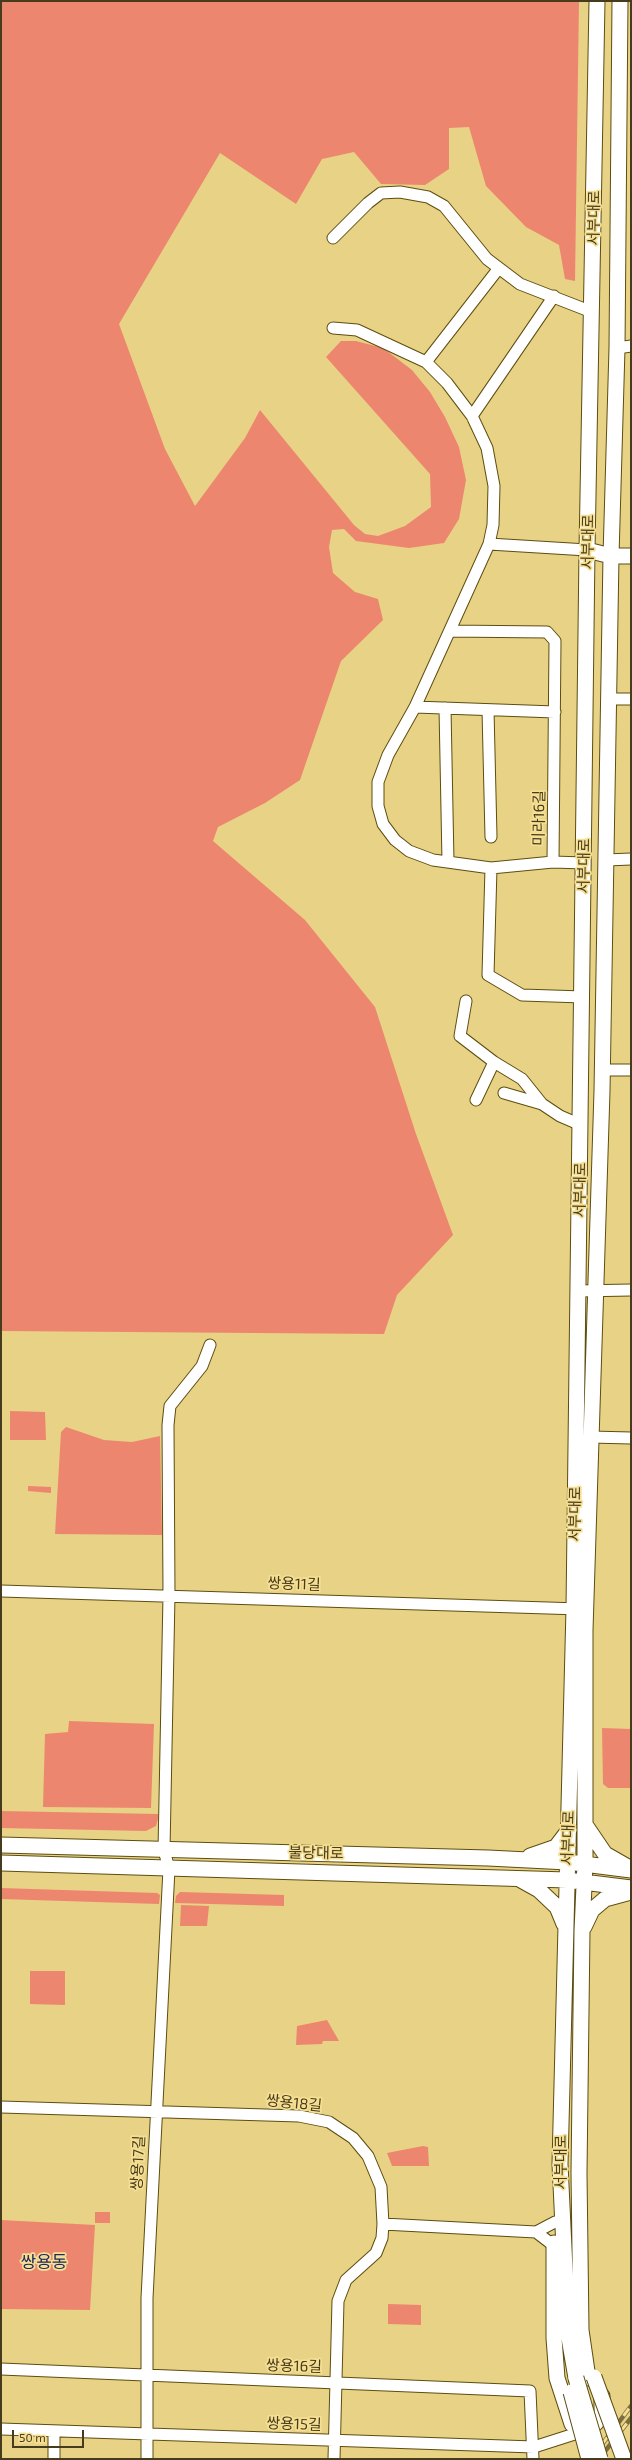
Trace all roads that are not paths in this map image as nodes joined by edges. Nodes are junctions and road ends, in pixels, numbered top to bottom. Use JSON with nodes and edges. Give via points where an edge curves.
{"nodes":[{"id":1,"x":597,"y":1,"type":"edge"},
{"id":2,"x":620,"y":1,"type":"edge"},
{"id":3,"x":333,"y":238,"type":"dead end"},
{"id":4,"x":499,"y":268,"type":"junction"},
{"id":5,"x":554,"y":296,"type":"junction"},
{"id":6,"x":592,"y":312,"type":"junction"},
{"id":7,"x":333,"y":328,"type":"dead end"},
{"id":8,"x":624,"y":347,"type":"edge"},
{"id":9,"x":426,"y":362,"type":"junction"},
{"id":10,"x":472,"y":416,"type":"junction"},
{"id":11,"x":490,"y":544,"type":"junction"},
{"id":12,"x":587,"y":550,"type":"junction"},
{"id":13,"x":611,"y":556,"type":"junction"},
{"id":14,"x":631,"y":556,"type":"edge"},
{"id":15,"x":450,"y":631,"type":"junction"},
{"id":16,"x":609,"y":699,"type":"junction"},
{"id":17,"x":631,"y":699,"type":"edge"},
{"id":18,"x":414,"y":707,"type":"junction"},
{"id":19,"x":445,"y":708,"type":"junction"},
{"id":20,"x":488,"y":710,"type":"junction"},
{"id":21,"x":555,"y":712,"type":"junction"},
{"id":22,"x":491,"y":837,"type":"dead end"},
{"id":23,"x":631,"y":859,"type":"edge"},
{"id":24,"x":606,"y":860,"type":"junction"},
{"id":25,"x":448,"y":862,"type":"junction"},
{"id":26,"x":553,"y":862,"type":"junction"},
{"id":27,"x":584,"y":863,"type":"junction"},
{"id":28,"x":491,"y":868,"type":"junction"},
{"id":29,"x":583,"y":996,"type":"junction"},
{"id":30,"x":466,"y":1001,"type":"dead end"},
{"id":31,"x":494,"y":1062,"type":"junction"},
{"id":32,"x":602,"y":1070,"type":"junction"},
{"id":33,"x":631,"y":1070,"type":"edge"},
{"id":34,"x":504,"y":1093,"type":"dead end"},
{"id":35,"x":476,"y":1100,"type":"dead end"},
{"id":36,"x":542,"y":1104,"type":"junction"},
{"id":37,"x":581,"y":1125,"type":"junction"},
{"id":38,"x":631,"y":1290,"type":"edge"},
{"id":39,"x":578,"y":1291,"type":"junction"},
{"id":40,"x":595,"y":1291,"type":"junction"},
{"id":41,"x":210,"y":1345,"type":"dead end"},
{"id":42,"x":590,"y":1437,"type":"junction"},
{"id":43,"x":631,"y":1438,"type":"edge"},
{"id":44,"x":1,"y":1591,"type":"edge"},
{"id":45,"x":169,"y":1595,"type":"junction"},
{"id":46,"x":580,"y":1609,"type":"junction"},
{"id":47,"x":585,"y":1824,"type":"junction"},
{"id":48,"x":569,"y":1830,"type":"junction"},
{"id":49,"x":1,"y":1845,"type":"edge"},
{"id":50,"x":164,"y":1850,"type":"junction"},
{"id":51,"x":515,"y":1860,"type":"junction"},
{"id":52,"x":568,"y":1862,"type":"junction"},
{"id":53,"x":1,"y":1863,"type":"edge"},
{"id":54,"x":585,"y":1863,"type":"junction"},
{"id":55,"x":631,"y":1867,"type":"edge"},
{"id":56,"x":169,"y":1868,"type":"junction"},
{"id":57,"x":631,"y":1870,"type":"edge"},
{"id":58,"x":518,"y":1878,"type":"junction"},
{"id":59,"x":567,"y":1880,"type":"junction"},
{"id":60,"x":584,"y":1881,"type":"junction"},
{"id":61,"x":631,"y":1888,"type":"edge"},
{"id":62,"x":631,"y":1892,"type":"edge"},
{"id":63,"x":566,"y":1930,"type":"junction"},
{"id":64,"x":582,"y":1931,"type":"junction"},
{"id":65,"x":1,"y":2107,"type":"edge"},
{"id":66,"x":155,"y":2112,"type":"junction"},
{"id":67,"x":560,"y":2164,"type":"junction"},
{"id":68,"x":579,"y":2173,"type":"junction"},
{"id":69,"x":555,"y":2222,"type":"junction"},
{"id":70,"x":383,"y":2224,"type":"junction"},
{"id":71,"x":536,"y":2232,"type":"junction"},
{"id":72,"x":553,"y":2245,"type":"junction"},
{"id":73,"x":574,"y":2331,"type":"junction"},
{"id":74,"x":1,"y":2369,"type":"edge"},
{"id":75,"x":147,"y":2375,"type":"junction"},
{"id":76,"x":581,"y":2378,"type":"junction"},
{"id":77,"x":335,"y":2383,"type":"junction"},
{"id":78,"x":1,"y":2429,"type":"edge"},
{"id":79,"x":584,"y":2431,"type":"junction"},
{"id":80,"x":54,"y":2432,"type":"junction"},
{"id":81,"x":146,"y":2434,"type":"junction"},
{"id":82,"x":334,"y":2440,"type":"junction"},
{"id":83,"x":534,"y":2447,"type":"junction"},
{"id":84,"x":54,"y":2459,"type":"edge"},
{"id":85,"x":147,"y":2459,"type":"edge"},
{"id":86,"x":334,"y":2459,"type":"edge"},
{"id":87,"x":533,"y":2459,"type":"edge"},
{"id":88,"x":589,"y":2459,"type":"edge"},
{"id":89,"x":600,"y":2459,"type":"edge"},
{"id":90,"x":614,"y":2459,"type":"edge"},
{"id":91,"x":624,"y":2459,"type":"edge"}],
"edges":[{"from":1,"to":6,"type":"main road","name":"서부대로"},
{"from":2,"to":8,"type":"main road","name":"서부대로"},
{"from":3,"to":4,"type":"street","via":[[381,193],[400,192],[428,197],[444,206],[487,259]]},
{"from":4,"to":5,"type":"street","via":[[520,284]]},
{"from":4,"to":9,"type":"street"},
{"from":5,"to":6,"type":"street"},
{"from":5,"to":10,"type":"street"},
{"from":6,"to":12,"type":"main road","name":"서부대로"},
{"from":7,"to":9,"type":"street","via":[[357,330]]},
{"from":8,"to":13,"type":"main road","name":"서부대로"},
{"from":9,"to":10,"type":"street","name":"미라16길","via":[[447,383]]},
{"from":10,"to":11,"type":"street","name":"미라16길","via":[[487,448],[494,486]]},
{"from":11,"to":12,"type":"street"},
{"from":11,"to":15,"type":"street","name":"미라16길"},
{"from":12,"to":13,"type":"main road"},
{"from":12,"to":27,"type":"main road","name":"서부대로"},
{"from":13,"to":14,"type":"main road"},
{"from":13,"to":16,"type":"main road","name":"서부대로"},
{"from":15,"to":18,"type":"street","name":"미라16길"},
{"from":15,"to":21,"type":"street","name":"미라16길","via":[[547,632],[555,641]]},
{"from":16,"to":17,"type":"street"},
{"from":16,"to":24,"type":"main road","name":"서부대로"},
{"from":18,"to":19,"type":"street"},
{"from":18,"to":25,"type":"street","name":"미라16길","via":[[388,755],[378,782],[378,806],[383,824],[394,840],[409,851],[433,860]]},
{"from":19,"to":20,"type":"street"},
{"from":19,"to":25,"type":"street"},
{"from":20,"to":21,"type":"street"},
{"from":20,"to":22,"type":"street"},
{"from":21,"to":26,"type":"street","name":"미라16길"},
{"from":23,"to":24,"type":"street"},
{"from":24,"to":32,"type":"main road","name":"서부대로"},
{"from":25,"to":28,"type":"street","name":"미라16길"},
{"from":26,"to":27,"type":"street"},
{"from":26,"to":28,"type":"street","name":"미라16길"},
{"from":27,"to":29,"type":"main road","name":"서부대로"},
{"from":28,"to":29,"type":"street","via":[[488,975],[522,995]]},
{"from":29,"to":37,"type":"main road","name":"서부대로"},
{"from":30,"to":31,"type":"street","via":[[460,1036]]},
{"from":31,"to":35,"type":"street"},
{"from":31,"to":36,"type":"street","via":[[522,1079]]},
{"from":32,"to":33,"type":"street"},
{"from":32,"to":40,"type":"main road","name":"서부대로"},
{"from":34,"to":36,"type":"street"},
{"from":36,"to":37,"type":"street","via":[[560,1116]]},
{"from":37,"to":39,"type":"main road","name":"서부대로"},
{"from":38,"to":40,"type":"street"},
{"from":39,"to":40,"type":"street"},
{"from":39,"to":46,"type":"main road","name":"서부대로"},
{"from":40,"to":42,"type":"main road","name":"서부대로"},
{"from":41,"to":45,"type":"street","name":"쌍용17길","via":[[202,1366],[170,1406]]},
{"from":42,"to":43,"type":"street"},
{"from":42,"to":46,"type":"main road","name":"서부대로"},
{"from":44,"to":45,"type":"street","name":"쌍용11길"},
{"from":45,"to":46,"type":"street","name":"쌍용11길"},
{"from":45,"to":50,"type":"street","name":"쌍용17길"},
{"from":46,"to":47,"type":"main road","name":"서부대로"},
{"from":46,"to":48,"type":"main road","name":"서부대로"},
{"from":47,"to":54,"type":"main road","name":"서부대로"},
{"from":47,"to":55,"type":"main road","via":[[605,1854]]},
{"from":48,"to":51,"type":"main road","via":[[556,1847]]},
{"from":48,"to":52,"type":"main road","name":"서부대로"},
{"from":49,"to":50,"type":"main road","name":"불당대로"},
{"from":50,"to":51,"type":"main road","name":"불당대로"},
{"from":50,"to":56,"type":"street","name":"쌍용17길"},
{"from":51,"to":52,"type":"main road","name":"불당대로"},
{"from":52,"to":54,"type":"main road","name":"불당대로"},
{"from":52,"to":59,"type":"main road","name":"서부대로"},
{"from":53,"to":56,"type":"main road","name":"불당대로"},
{"from":54,"to":57,"type":"main road","name":"불당대로"},
{"from":54,"to":60,"type":"main road","name":"서부대로"},
{"from":56,"to":58,"type":"main road","name":"불당대로"},
{"from":56,"to":66,"type":"street","name":"쌍용17길"},
{"from":58,"to":59,"type":"main road","name":"불당대로"},
{"from":58,"to":63,"type":"main road","via":[[539,1890],[557,1907]]},
{"from":59,"to":60,"type":"main road","name":"불당대로"},
{"from":59,"to":63,"type":"main road","name":"서부대로"},
{"from":60,"to":61,"type":"main road","name":"불당대로"},
{"from":60,"to":64,"type":"main road","name":"서부대로"},
{"from":62,"to":64,"type":"main road","via":[[605,1899],[592,1910]]},
{"from":63,"to":67,"type":"main road","name":"서부대로"},
{"from":64,"to":68,"type":"main road","name":"서부대로"},
{"from":65,"to":66,"type":"street","name":"쌍용18길"},
{"from":66,"to":70,"type":"street","name":"쌍용18길","via":[[299,2116],[329,2122],[353,2138],[368,2156],[381,2187]]},
{"from":66,"to":75,"type":"street","name":"쌍용17길","via":[[147,2298]]},
{"from":67,"to":69,"type":"main road"},
{"from":67,"to":73,"type":"main road","name":"서부대로"},
{"from":68,"to":73,"type":"main road","name":"서부대로"},
{"from":68,"to":79,"type":"main road","via":[[587,2250],[587,2304],[592,2348],[602,2394],[602,2413],[596,2423]]},
{"from":69,"to":71,"type":"street"},
{"from":69,"to":72,"type":"main road"},
{"from":70,"to":71,"type":"street"},
{"from":70,"to":77,"type":"street","name":"쌍용18길","via":[[382,2238],[376,2253],[346,2280],[338,2301]]},
{"from":71,"to":72,"type":"street"},
{"from":72,"to":79,"type":"main road","via":[[557,2378],[572,2424]]},
{"from":73,"to":76,"type":"main road","via":[[566,2348]]},
{"from":73,"to":76,"type":"main road","via":[[588,2349]]},
{"from":74,"to":75,"type":"street","name":"쌍용16길"},
{"from":75,"to":77,"type":"street","name":"쌍용16길"},
{"from":75,"to":81,"type":"street","name":"쌍용17길"},
{"from":76,"to":88,"type":"main road","bridge":true,"via":[[575,2415]]},
{"from":76,"to":89,"type":"main road","bridge":true},
{"from":76,"to":90,"type":"main road"},
{"from":76,"to":91,"type":"main road","bridge":true},
{"from":77,"to":82,"type":"street","name":"쌍용18길"},
{"from":77,"to":83,"type":"street","name":"쌍용16길","via":[[530,2391]]},
{"from":78,"to":80,"type":"street","name":"쌍용15길"},
{"from":79,"to":83,"type":"street","name":"쌍용15길"},
{"from":80,"to":81,"type":"street","name":"쌍용15길"},
{"from":80,"to":84,"type":"street"},
{"from":81,"to":82,"type":"street","name":"쌍용15길"},
{"from":81,"to":85,"type":"street","name":"쌍용17길"},
{"from":82,"to":83,"type":"street","name":"쌍용15길"},
{"from":82,"to":86,"type":"street","name":"쌍용18길"},
{"from":83,"to":87,"type":"street"}]}
